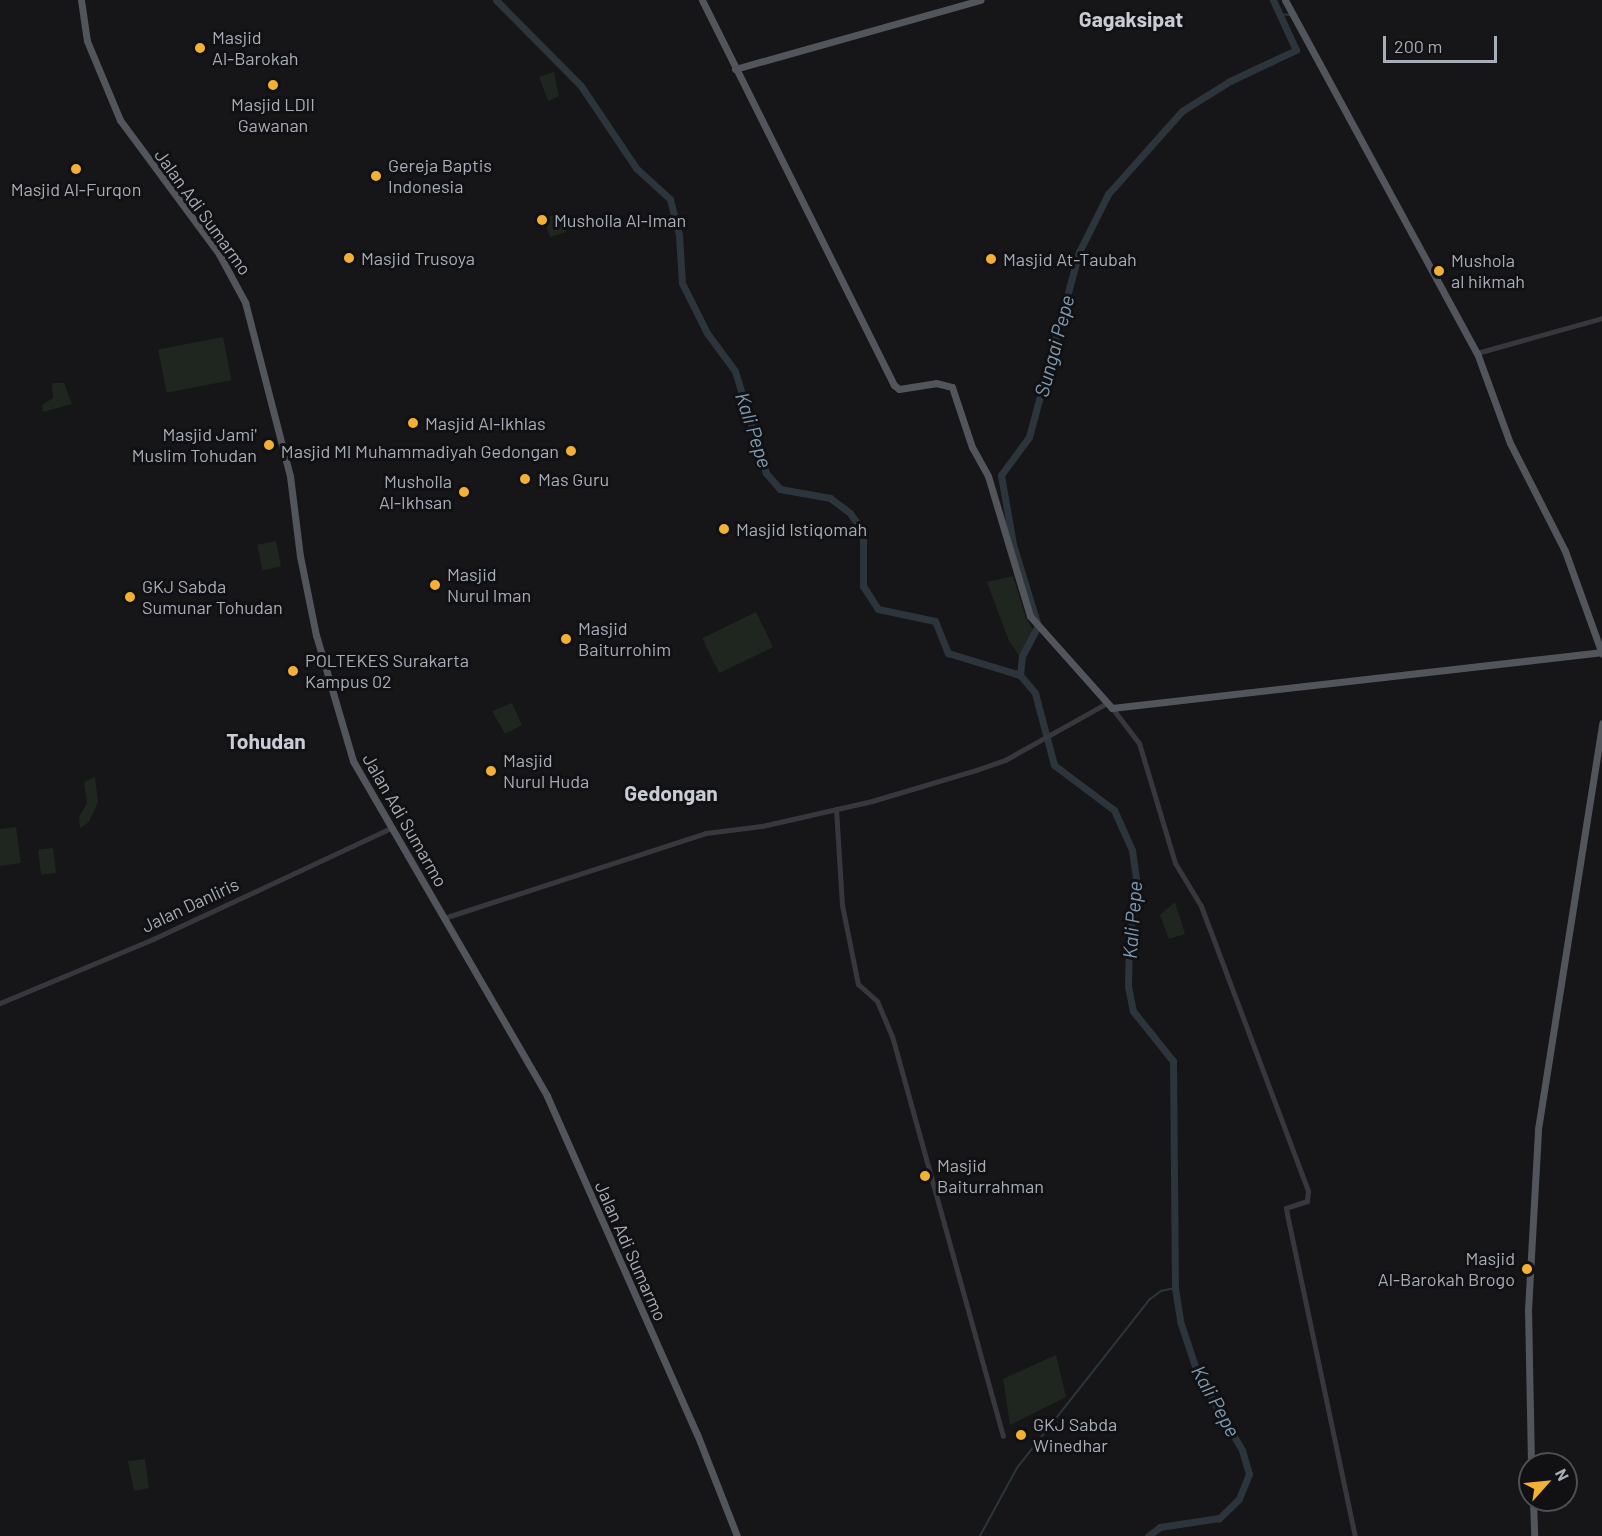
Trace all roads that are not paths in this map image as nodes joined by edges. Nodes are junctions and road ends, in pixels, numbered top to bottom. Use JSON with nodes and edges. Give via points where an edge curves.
{"nodes":[{"id":1,"x":81,"y":0,"type":"edge"},
{"id":2,"x":702,"y":0,"type":"edge"},
{"id":3,"x":981,"y":0,"type":"edge"},
{"id":4,"x":1285,"y":0,"type":"edge"},
{"id":5,"x":735,"y":69,"type":"junction"},
{"id":6,"x":1602,"y":318,"type":"edge"},
{"id":7,"x":1476,"y":353,"type":"junction"},
{"id":8,"x":1602,"y":653,"type":"edge"},
{"id":9,"x":1109,"y":706,"type":"junction"},
{"id":10,"x":1602,"y":723,"type":"edge"},
{"id":11,"x":836,"y":809,"type":"junction"},
{"id":12,"x":391,"y":828,"type":"junction"},
{"id":13,"x":444,"y":918,"type":"junction"},
{"id":14,"x":0,"y":1003,"type":"edge"},
{"id":15,"x":1003,"y":1436,"type":"dead end"},
{"id":16,"x":1532,"y":1452,"type":"edge"},
{"id":17,"x":1533,"y":1512,"type":"edge"},
{"id":18,"x":737,"y":1536,"type":"edge"},
{"id":19,"x":1355,"y":1536,"type":"edge"},
{"id":20,"x":1534,"y":1536,"type":"edge"}],
"edges":[{"from":1,"to":12,"type":"main road","name":"Jalan Adi Sumarmo","via":[[87,41],[125,129],[219,254],[245,302],[290,476],[301,564],[324,662],[353,761]]},
{"from":2,"to":5,"type":"main road"},
{"from":3,"to":5,"type":"main road"},
{"from":4,"to":7,"type":"main road"},
{"from":5,"to":9,"type":"main road","via":[[894,385],[899,389],[944,383],[956,392],[972,447],[988,476],[1025,601],[1039,630]]},
{"from":6,"to":7,"type":"street"},
{"from":7,"to":8,"type":"main road","via":[[1510,443],[1565,551]]},
{"from":8,"to":9,"type":"main road"},
{"from":9,"to":11,"type":"street","via":[[1000,762]]},
{"from":9,"to":19,"type":"street","via":[[1139,742],[1177,869],[1201,906],[1308,1191],[1307,1201],[1286,1208]]},
{"from":10,"to":16,"type":"main road","via":[[1539,1121],[1528,1310]]},
{"from":11,"to":13,"type":"street","via":[[762,826],[706,833]]},
{"from":11,"to":15,"type":"street","via":[[842,905],[858,987],[874,996],[892,1036]]},
{"from":12,"to":13,"type":"main road","name":"Jalan Adi Sumarmo"},
{"from":12,"to":14,"type":"street","name":"Jalan Danliris","via":[[153,939]]},
{"from":13,"to":18,"type":"main road","name":"Jalan Adi Sumarmo","via":[[521,1049],[564,1134],[697,1434]]},
{"from":17,"to":20,"type":"main road"}]}
